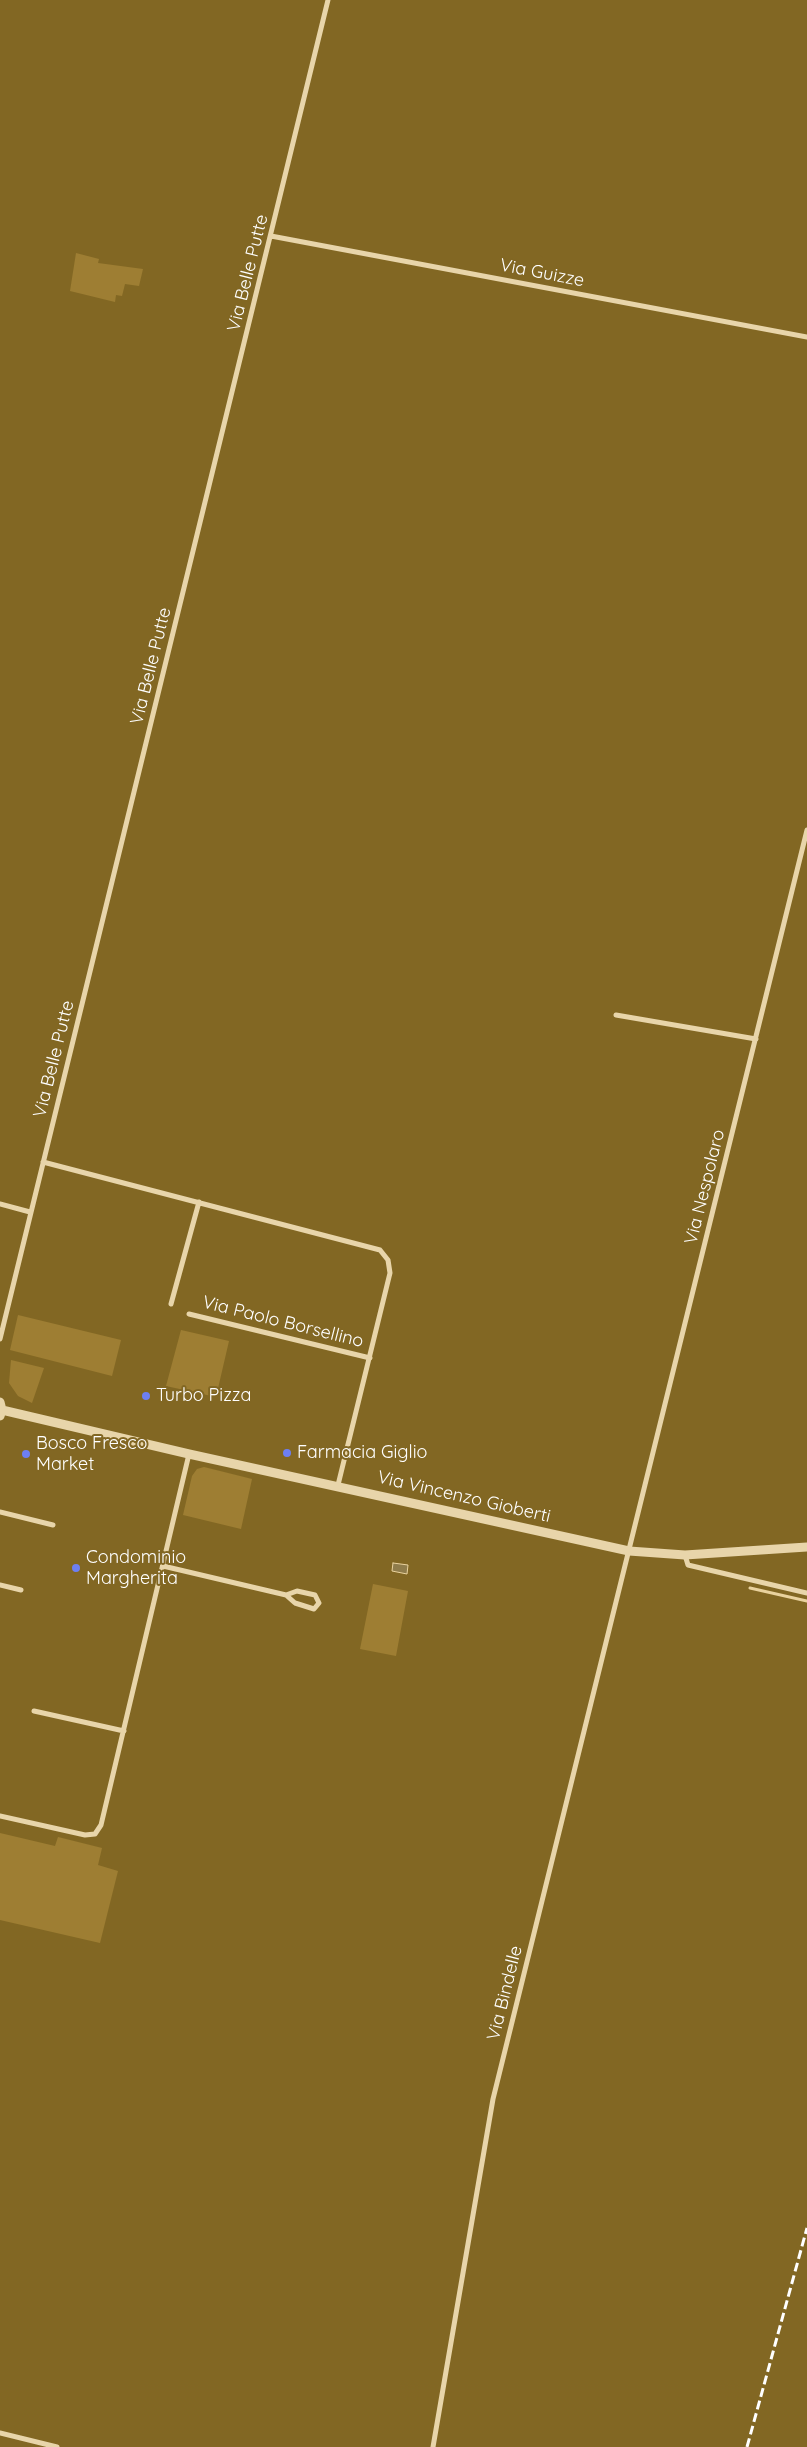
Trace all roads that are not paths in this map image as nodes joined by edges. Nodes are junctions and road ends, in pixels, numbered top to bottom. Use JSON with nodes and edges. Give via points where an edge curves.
{"nodes":[{"id":1,"x":328,"y":0,"type":"edge"},
{"id":2,"x":271,"y":236,"type":"junction"},
{"id":3,"x":807,"y":337,"type":"edge"},
{"id":4,"x":807,"y":830,"type":"edge"},
{"id":5,"x":616,"y":1015,"type":"dead end"},
{"id":6,"x":756,"y":1039,"type":"junction"},
{"id":7,"x":43,"y":1162,"type":"junction"},
{"id":8,"x":199,"y":1202,"type":"junction"},
{"id":9,"x":0,"y":1204,"type":"edge"},
{"id":10,"x":30,"y":1212,"type":"junction"},
{"id":11,"x":171,"y":1304,"type":"dead end"},
{"id":12,"x":190,"y":1314,"type":"dead end"},
{"id":13,"x":0,"y":1339,"type":"edge"},
{"id":14,"x":370,"y":1358,"type":"junction"},
{"id":15,"x":1,"y":1409,"type":"edge"},
{"id":16,"x":189,"y":1454,"type":"junction"},
{"id":17,"x":338,"y":1486,"type":"junction"},
{"id":18,"x":0,"y":1512,"type":"edge"},
{"id":19,"x":53,"y":1525,"type":"dead end"},
{"id":20,"x":807,"y":1547,"type":"edge"},
{"id":21,"x":629,"y":1551,"type":"junction"},
{"id":22,"x":685,"y":1555,"type":"junction"},
{"id":23,"x":163,"y":1566,"type":"junction"},
{"id":24,"x":0,"y":1585,"type":"edge"},
{"id":25,"x":21,"y":1590,"type":"dead end"},
{"id":26,"x":807,"y":1593,"type":"edge"},
{"id":27,"x":286,"y":1595,"type":"junction"},
{"id":28,"x":34,"y":1711,"type":"dead end"},
{"id":29,"x":124,"y":1731,"type":"junction"},
{"id":30,"x":0,"y":1816,"type":"edge"},
{"id":31,"x":0,"y":2433,"type":"edge"},
{"id":32,"x":57,"y":2447,"type":"edge"},
{"id":33,"x":433,"y":2447,"type":"edge"}],
"edges":[{"from":1,"to":2,"type":"street","name":"Via Belle Putte"},
{"from":2,"to":3,"type":"street","name":"Via Guizze"},
{"from":2,"to":7,"type":"street","name":"Via Belle Putte"},
{"from":4,"to":6,"type":"street","name":"Via Nespolaro"},
{"from":5,"to":6,"type":"street"},
{"from":6,"to":21,"type":"street","name":"Via Nespolaro"},
{"from":7,"to":8,"type":"street"},
{"from":7,"to":10,"type":"street","name":"Via Belle Putte"},
{"from":8,"to":11,"type":"street"},
{"from":8,"to":14,"type":"street","via":[[380,1250],[388,1260],[390,1273]]},
{"from":9,"to":10,"type":"street"},
{"from":10,"to":13,"type":"street","name":"Via Belle Putte"},
{"from":12,"to":14,"type":"street","name":"Via Paolo Borsellino"},
{"from":14,"to":17,"type":"street"},
{"from":15,"to":16,"type":"street","name":"Via Vincenzo Gioberti"},
{"from":16,"to":17,"type":"street","name":"Via Vincenzo Gioberti"},
{"from":16,"to":23,"type":"street"},
{"from":17,"to":21,"type":"street","name":"Via Vincenzo Gioberti"},
{"from":18,"to":19,"type":"street"},
{"from":20,"to":22,"type":"street","name":"Via Vincenzo Gioberti"},
{"from":21,"to":22,"type":"street","name":"Via Vincenzo Gioberti"},
{"from":21,"to":33,"type":"street","name":"Via Bindelle","via":[[492,2099]]},
{"from":22,"to":26,"type":"street","via":[[688,1565]]},
{"from":23,"to":27,"type":"street"},
{"from":23,"to":29,"type":"street"},
{"from":24,"to":25,"type":"street"},
{"from":27,"to":27,"type":"street","via":[[295,1603],[314,1609],[319,1603],[315,1595],[297,1591]]},
{"from":28,"to":29,"type":"street"},
{"from":29,"to":30,"type":"street","via":[[101,1824],[94,1834],[85,1835]]},
{"from":31,"to":32,"type":"street"}]}
